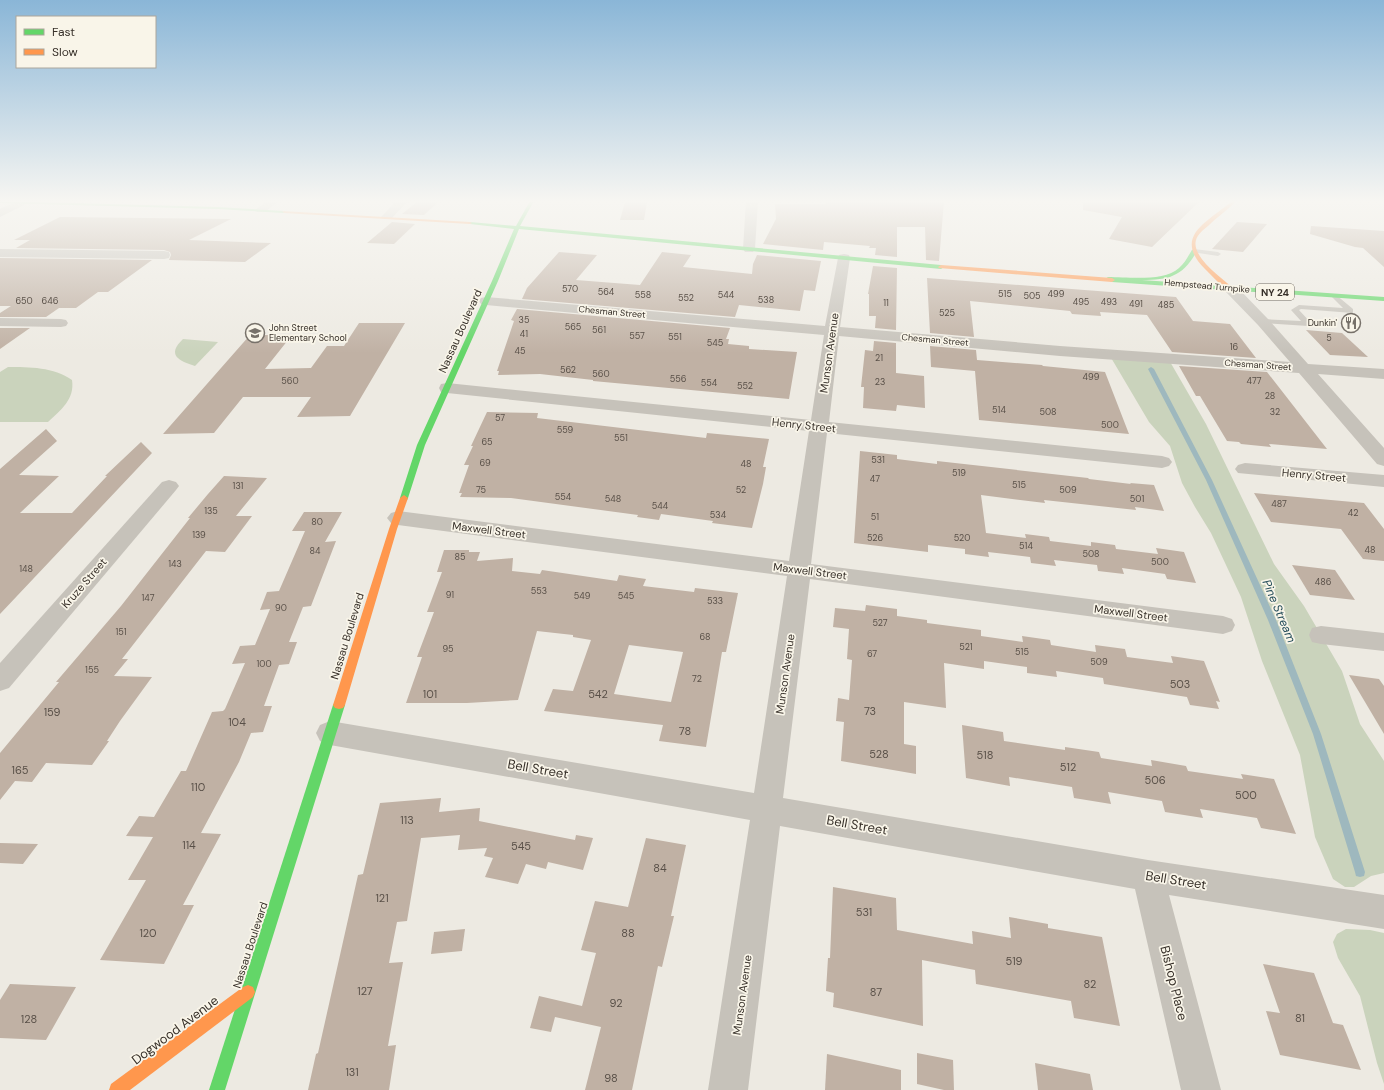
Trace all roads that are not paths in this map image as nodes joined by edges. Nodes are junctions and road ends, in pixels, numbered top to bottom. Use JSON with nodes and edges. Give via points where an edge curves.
{"nodes":[{"id":1,"x":507,"y":252,"type":"edge"},
{"id":2,"x":779,"y":252,"type":"edge"},
{"id":3,"x":1193,"y":252,"type":"edge"},
{"id":4,"x":1195,"y":252,"type":"edge"},
{"id":5,"x":1201,"y":252,"type":"edge"},
{"id":6,"x":0,"y":254,"type":"edge"},
{"id":7,"x":1218,"y":254,"type":"dead end"},
{"id":8,"x":164,"y":255,"type":"dead end"},
{"id":9,"x":844,"y":258,"type":"junction"},
{"id":10,"x":1108,"y":279,"type":"junction"},
{"id":11,"x":1231,"y":288,"type":"junction"},
{"id":12,"x":1335,"y":296,"type":"junction"},
{"id":13,"x":1384,"y":299,"type":"edge"},
{"id":14,"x":486,"y":302,"type":"junction"},
{"id":15,"x":1262,"y":321,"type":"junction"},
{"id":16,"x":0,"y":322,"type":"edge"},
{"id":17,"x":60,"y":323,"type":"dead end"},
{"id":18,"x":832,"y":332,"type":"junction"},
{"id":19,"x":1305,"y":369,"type":"junction"},
{"id":20,"x":1384,"y":374,"type":"edge"},
{"id":21,"x":447,"y":388,"type":"junction"},
{"id":22,"x":819,"y":426,"type":"junction"},
{"id":23,"x":1384,"y":460,"type":"edge"},
{"id":24,"x":1162,"y":462,"type":"dead end"},
{"id":25,"x":1245,"y":469,"type":"dead end"},
{"id":26,"x":1384,"y":481,"type":"edge"},
{"id":27,"x":169,"y":486,"type":"dead end"},
{"id":28,"x":398,"y":518,"type":"junction"},
{"id":29,"x":799,"y":570,"type":"junction"},
{"id":30,"x":1223,"y":625,"type":"dead end"},
{"id":31,"x":1321,"y":636,"type":"dead end"},
{"id":32,"x":1384,"y":642,"type":"edge"},
{"id":33,"x":0,"y":681,"type":"edge"},
{"id":34,"x":330,"y":733,"type":"junction"},
{"id":35,"x":767,"y":809,"type":"junction"},
{"id":36,"x":1148,"y":876,"type":"junction"},
{"id":37,"x":1384,"y":912,"type":"edge"},
{"id":38,"x":248,"y":992,"type":"junction"},
{"id":39,"x":117,"y":1090,"type":"edge"},
{"id":40,"x":217,"y":1090,"type":"edge"},
{"id":41,"x":728,"y":1090,"type":"edge"},
{"id":42,"x":1200,"y":1090,"type":"edge"}],
"edges":[{"from":1,"to":14,"type":"main road","name":"Nassau Boulevard"},
{"from":2,"to":9,"type":"main road","name":"Hempstead Turnpike","number":"NY 24"},
{"from":3,"to":10,"type":"main road","via":[[1175,274]]},
{"from":4,"to":11,"type":"main road","via":[[1207,267]]},
{"from":5,"to":7,"type":"lane"},
{"from":6,"to":8,"type":"street"},
{"from":9,"to":10,"type":"main road","name":"Hempstead Turnpike","number":"NY 24"},
{"from":9,"to":18,"type":"street","name":"Munson Avenue"},
{"from":10,"to":11,"type":"main road","name":"Hempstead Turnpike","number":"NY 24"},
{"from":11,"to":12,"type":"main road","name":"Hempstead Turnpike","number":"NY 24"},
{"from":11,"to":15,"type":"street"},
{"from":12,"to":13,"type":"main road","name":"Hempstead Turnpike","number":"NY 24"},
{"from":12,"to":15,"type":"lane","via":[[1350,311],[1299,307],[1295,310],[1308,324]]},
{"from":14,"to":18,"type":"street","name":"Chesman Street"},
{"from":14,"to":21,"type":"main road","name":"Nassau Boulevard"},
{"from":15,"to":19,"type":"street"},
{"from":16,"to":17,"type":"street"},
{"from":18,"to":19,"type":"street","name":"Chesman Street"},
{"from":18,"to":22,"type":"street","name":"Munson Avenue"},
{"from":19,"to":20,"type":"street","name":"Chesman Street"},
{"from":19,"to":23,"type":"street"},
{"from":21,"to":22,"type":"street","name":"Henry Street"},
{"from":21,"to":28,"type":"main road","name":"Nassau Boulevard","via":[[421,445]]},
{"from":22,"to":24,"type":"street","name":"Henry Street"},
{"from":22,"to":29,"type":"street","name":"Munson Avenue"},
{"from":25,"to":26,"type":"street","name":"Henry Street"},
{"from":27,"to":33,"type":"street","name":"Kruze Street"},
{"from":28,"to":29,"type":"street","name":"Maxwell Street"},
{"from":28,"to":34,"type":"main road","name":"Nassau Boulevard"},
{"from":29,"to":30,"type":"street","name":"Maxwell Street"},
{"from":29,"to":35,"type":"street","name":"Munson Avenue"},
{"from":31,"to":32,"type":"street"},
{"from":34,"to":35,"type":"street","name":"Bell Street"},
{"from":34,"to":38,"type":"main road","name":"Nassau Boulevard"},
{"from":35,"to":36,"type":"street","name":"Bell Street"},
{"from":35,"to":41,"type":"street","name":"Munson Avenue"},
{"from":36,"to":37,"type":"street","name":"Bell Street"},
{"from":36,"to":42,"type":"street","name":"Bishop Place"},
{"from":38,"to":39,"type":"main road","name":"Dogwood Avenue"},
{"from":38,"to":40,"type":"main road","name":"Nassau Boulevard"}]}
